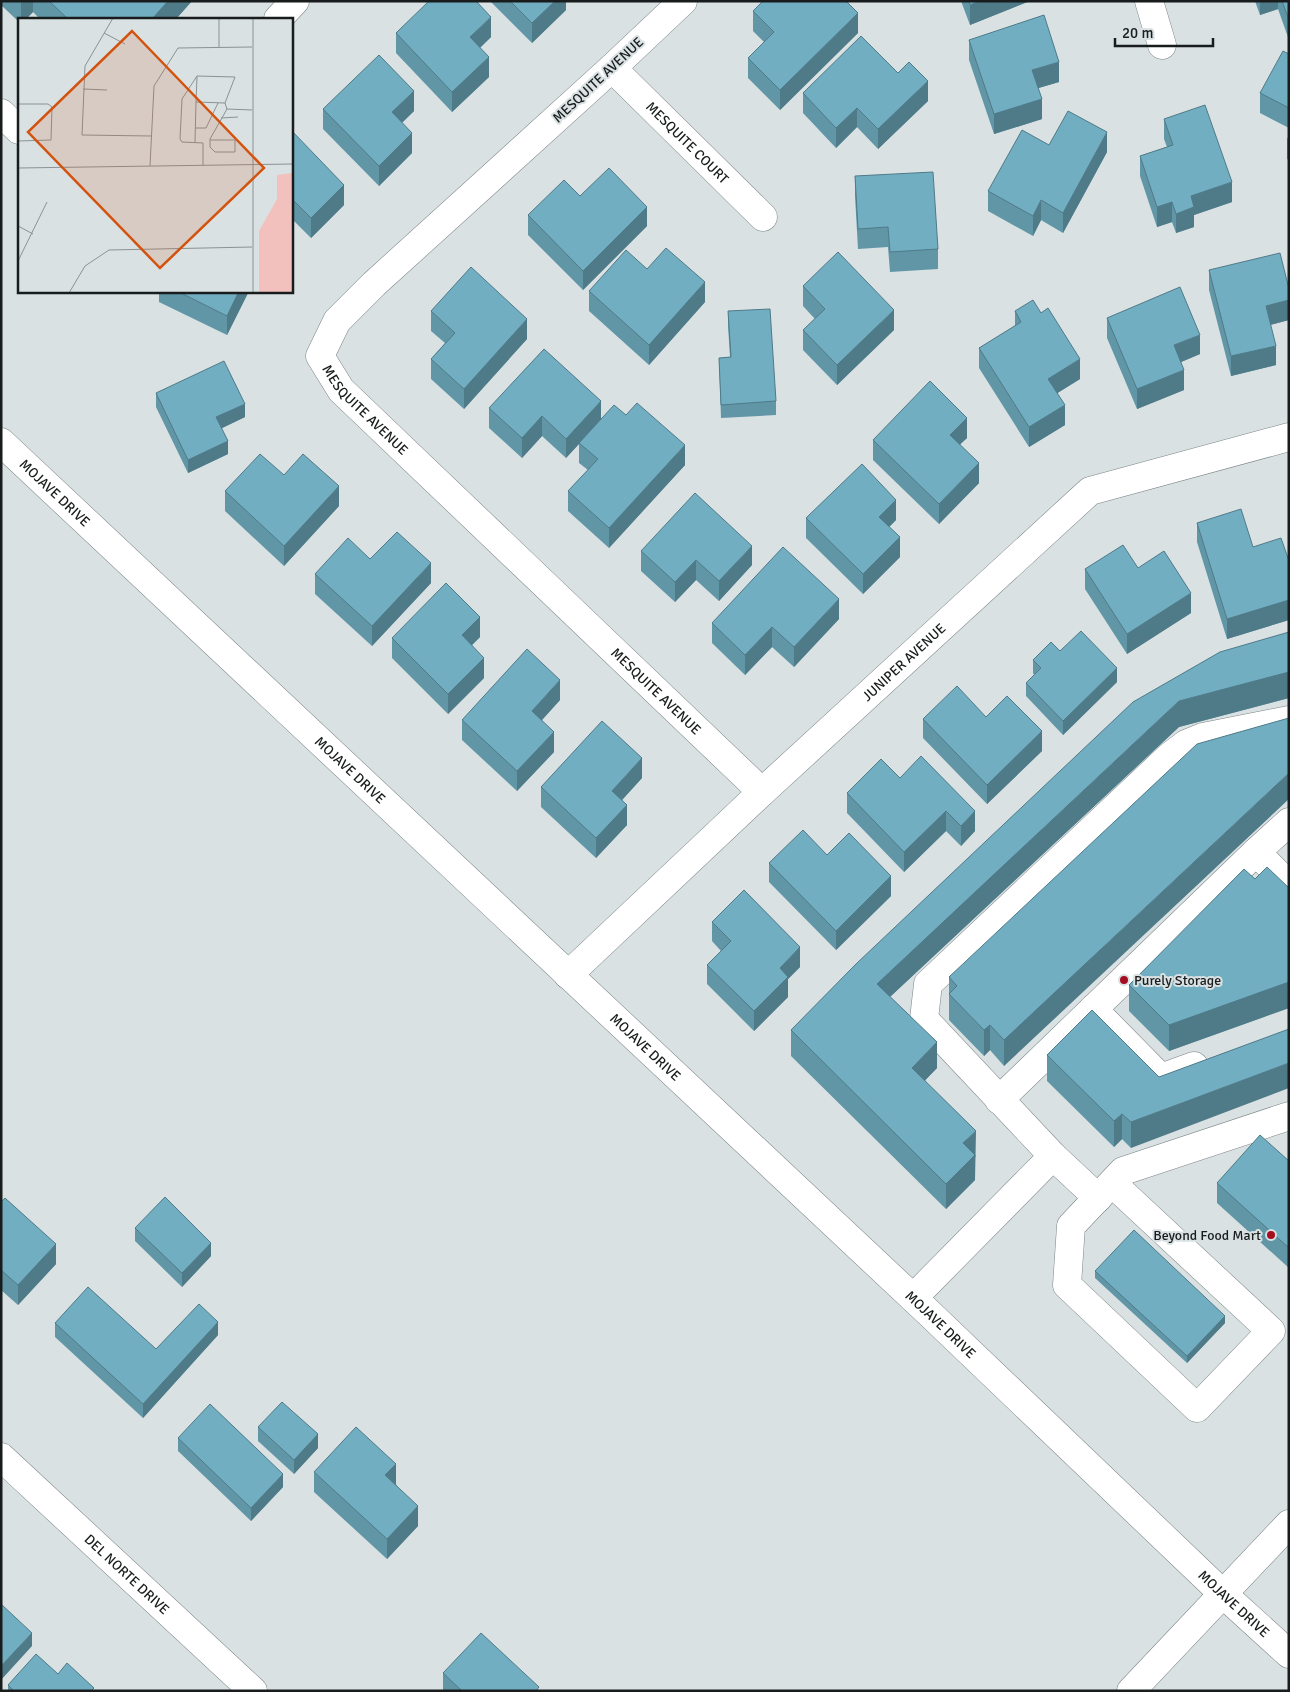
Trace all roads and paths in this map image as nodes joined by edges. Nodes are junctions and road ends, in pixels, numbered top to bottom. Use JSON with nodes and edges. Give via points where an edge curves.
{"nodes":[{"id":1,"x":295,"y":1,"type":"edge"},
{"id":2,"x":683,"y":1,"type":"edge"},
{"id":3,"x":1148,"y":1,"type":"edge"},
{"id":4,"x":279,"y":18,"type":"edge"},
{"id":5,"x":1162,"y":45,"type":"dead end"},
{"id":6,"x":612,"y":68,"type":"junction"},
{"id":7,"x":1,"y":113,"type":"edge"},
{"id":8,"x":18,"y":129,"type":"edge"},
{"id":9,"x":763,"y":217,"type":"dead end"},
{"id":10,"x":1289,"y":437,"type":"edge"},
{"id":11,"x":1,"y":442,"type":"edge"},
{"id":12,"x":1289,"y":720,"type":"edge"},
{"id":13,"x":762,"y":792,"type":"junction"},
{"id":14,"x":1289,"y":822,"type":"edge"},
{"id":15,"x":1256,"y":852,"type":"junction"},
{"id":16,"x":1289,"y":885,"type":"edge"},
{"id":17,"x":568,"y":975,"type":"junction"},
{"id":18,"x":1093,"y":1010,"type":"junction"},
{"id":19,"x":1216,"y":1058,"type":"edge"},
{"id":20,"x":999,"y":1100,"type":"junction"},
{"id":21,"x":1289,"y":1116,"type":"edge"},
{"id":22,"x":1053,"y":1156,"type":"junction"},
{"id":23,"x":1105,"y":1190,"type":"junction"},
{"id":24,"x":913,"y":1298,"type":"junction"},
{"id":25,"x":1,"y":1458,"type":"edge"},
{"id":26,"x":1289,"y":1524,"type":"edge"},
{"id":27,"x":1222,"y":1593,"type":"junction"},
{"id":28,"x":1289,"y":1654,"type":"edge"},
{"id":29,"x":253,"y":1691,"type":"edge"},
{"id":30,"x":1131,"y":1691,"type":"edge"}],
"edges":[{"from":1,"to":4,"type":"street"},
{"from":2,"to":6,"type":"street","name":"MESQUITE AVENUE"},
{"from":3,"to":5,"type":"street"},
{"from":6,"to":9,"type":"street","name":"MESQUITE COURT"},
{"from":6,"to":13,"type":"street","name":"MESQUITE AVENUE","via":[[374,284],[337,322],[320,356],[341,390],[354,403]]},
{"from":7,"to":8,"type":"street"},
{"from":10,"to":13,"type":"street","name":"JUNIPER AVENUE","via":[[1090,491]]},
{"from":11,"to":17,"type":"street","name":"MOJAVE DRIVE"},
{"from":12,"to":20,"type":"street","via":[[1204,737],[1186,744],[928,984],[924,1019]]},
{"from":13,"to":17,"type":"street","name":"JUNIPER AVENUE"},
{"from":14,"to":15,"type":"street"},
{"from":15,"to":16,"type":"street"},
{"from":15,"to":18,"type":"street"},
{"from":17,"to":24,"type":"street","name":"MOJAVE DRIVE"},
{"from":18,"to":19,"type":"street","via":[[1161,1078]]},
{"from":18,"to":20,"type":"street"},
{"from":20,"to":22,"type":"street"},
{"from":21,"to":23,"type":"street","via":[[1123,1171]]},
{"from":22,"to":23,"type":"street"},
{"from":22,"to":24,"type":"street"},
{"from":23,"to":23,"type":"street","via":[[1071,1226],[1067,1285],[1197,1408],[1271,1331]]},
{"from":24,"to":27,"type":"street","name":"MOJAVE DRIVE"},
{"from":25,"to":29,"type":"street","name":"DEL NORTE DRIVE"},
{"from":26,"to":27,"type":"street"},
{"from":27,"to":28,"type":"street","name":"MOJAVE DRIVE"},
{"from":27,"to":30,"type":"street"}]}
